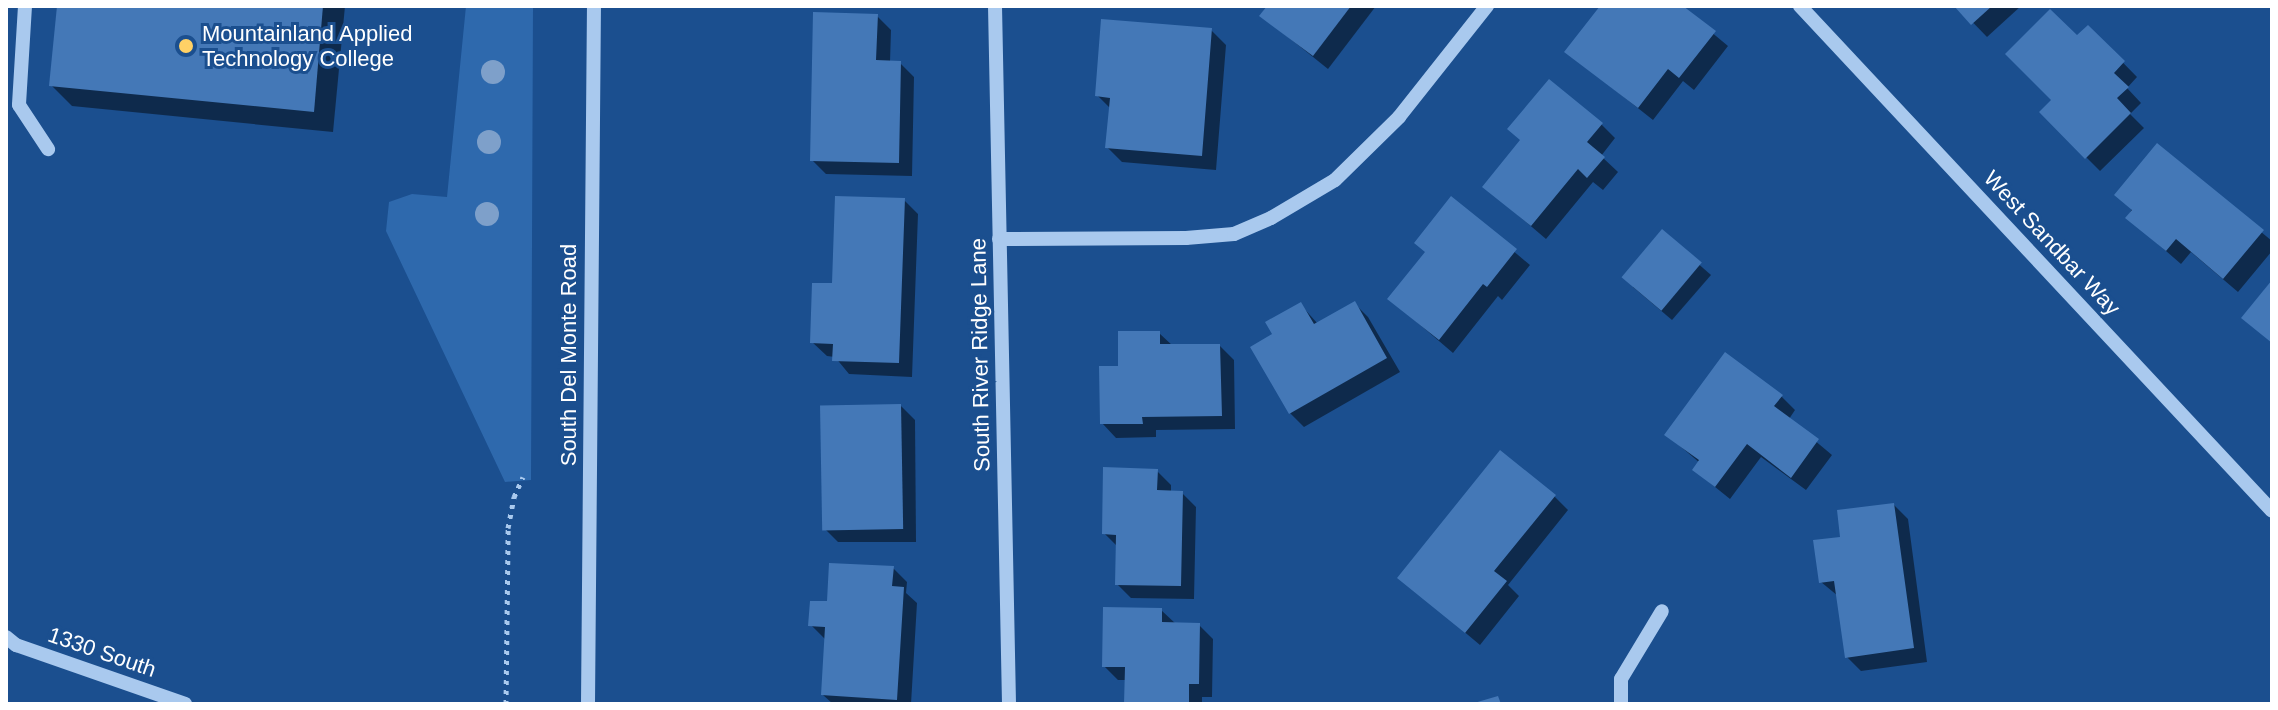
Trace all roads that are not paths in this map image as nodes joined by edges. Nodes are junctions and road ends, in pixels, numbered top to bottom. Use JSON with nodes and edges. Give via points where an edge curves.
{"nodes":[{"id":1,"x":25,"y":6,"type":"edge"},
{"id":2,"x":594,"y":6,"type":"edge"},
{"id":3,"x":995,"y":6,"type":"edge"},
{"id":4,"x":1487,"y":6,"type":"edge"},
{"id":5,"x":1800,"y":6,"type":"edge"},
{"id":6,"x":48,"y":149,"type":"dead end"},
{"id":7,"x":999,"y":239,"type":"junction"},
{"id":8,"x":2272,"y":511,"type":"edge"},
{"id":9,"x":1662,"y":611,"type":"dead end"},
{"id":10,"x":6,"y":637,"type":"edge"},
{"id":11,"x":185,"y":704,"type":"edge"},
{"id":12,"x":588,"y":704,"type":"edge"},
{"id":13,"x":1009,"y":704,"type":"edge"},
{"id":14,"x":1621,"y":704,"type":"edge"}],
"edges":[{"from":1,"to":6,"type":"street","via":[[19,105]]},
{"from":2,"to":12,"type":"street","name":"South Del Monte Road"},
{"from":3,"to":7,"type":"street","name":"South River Ridge Lane"},
{"from":4,"to":7,"type":"street","via":[[1399,117],[1335,180],[1271,218],[1234,234],[1186,238]]},
{"from":5,"to":8,"type":"street","name":"West Sandbar Way"},
{"from":7,"to":13,"type":"street","name":"South River Ridge Lane"},
{"from":9,"to":14,"type":"street","via":[[1621,679]]},
{"from":10,"to":11,"type":"street","name":"1330 South"}]}
